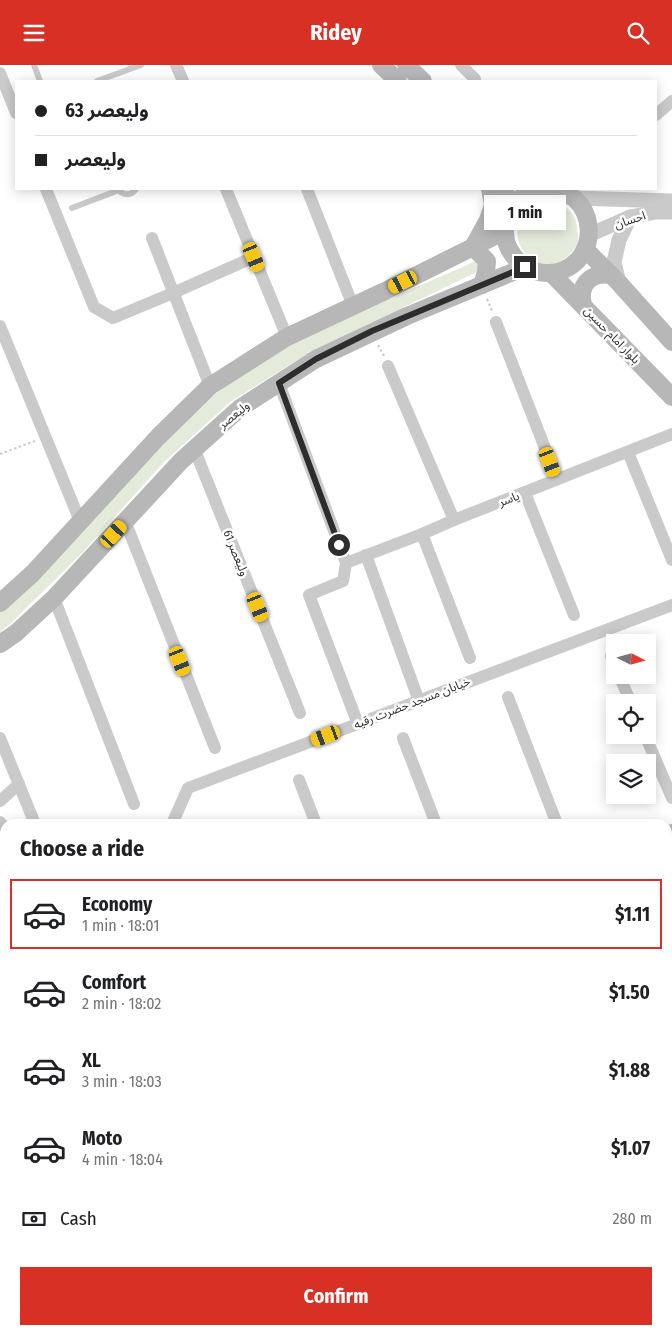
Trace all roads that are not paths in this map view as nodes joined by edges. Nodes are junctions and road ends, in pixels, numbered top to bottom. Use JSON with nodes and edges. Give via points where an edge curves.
{"nodes":[{"id":1,"x":34,"y":65,"type":"edge"},
{"id":2,"x":141,"y":65,"type":"edge"},
{"id":3,"x":176,"y":65,"type":"edge"},
{"id":4,"x":381,"y":65,"type":"edge"},
{"id":5,"x":461,"y":65,"type":"edge"},
{"id":6,"x":408,"y":66,"type":"edge"},
{"id":7,"x":0,"y":73,"type":"edge"},
{"id":8,"x":475,"y":79,"type":"dead end"},
{"id":9,"x":40,"y":80,"type":"edge"},
{"id":10,"x":100,"y":80,"type":"edge"},
{"id":11,"x":183,"y":80,"type":"edge"},
{"id":12,"x":397,"y":80,"type":"edge"},
{"id":13,"x":422,"y":80,"type":"edge"},
{"id":14,"x":672,"y":101,"type":"edge"},
{"id":15,"x":15,"y":110,"type":"edge"},
{"id":16,"x":657,"y":114,"type":"edge"},
{"id":17,"x":46,"y":190,"type":"edge"},
{"id":18,"x":117,"y":190,"type":"edge"},
{"id":19,"x":120,"y":190,"type":"edge"},
{"id":20,"x":135,"y":190,"type":"edge"},
{"id":21,"x":226,"y":190,"type":"edge"},
{"id":22,"x":307,"y":190,"type":"edge"},
{"id":23,"x":490,"y":190,"type":"edge"},
{"id":24,"x":502,"y":190,"type":"edge"},
{"id":25,"x":536,"y":190,"type":"edge"},
{"id":26,"x":556,"y":190,"type":"edge"},
{"id":27,"x":574,"y":198,"type":"junction"},
{"id":28,"x":672,"y":201,"type":"edge"},
{"id":29,"x":514,"y":205,"type":"junction"},
{"id":30,"x":72,"y":208,"type":"dead end"},
{"id":31,"x":672,"y":212,"type":"edge"},
{"id":32,"x":630,"y":217,"type":"junction"},
{"id":33,"x":505,"y":231,"type":"junction"},
{"id":34,"x":152,"y":238,"type":"dead end"},
{"id":35,"x":587,"y":242,"type":"junction"},
{"id":36,"x":473,"y":247,"type":"junction"},
{"id":37,"x":254,"y":257,"type":"junction"},
{"id":38,"x":525,"y":267,"type":"junction"},
{"id":39,"x":552,"y":273,"type":"junction"},
{"id":40,"x":615,"y":279,"type":"junction"},
{"id":41,"x":482,"y":285,"type":"junction"},
{"id":42,"x":174,"y":293,"type":"junction"},
{"id":43,"x":583,"y":305,"type":"junction"},
{"id":44,"x":353,"y":306,"type":"junction"},
{"id":45,"x":496,"y":322,"type":"road end"},
{"id":46,"x":0,"y":326,"type":"edge"},
{"id":47,"x":287,"y":337,"type":"junction"},
{"id":48,"x":672,"y":342,"type":"edge"},
{"id":49,"x":388,"y":365,"type":"road end"},
{"id":50,"x":279,"y":383,"type":"junction"},
{"id":51,"x":210,"y":387,"type":"junction"},
{"id":52,"x":672,"y":397,"type":"edge"},
{"id":53,"x":672,"y":434,"type":"edge"},
{"id":54,"x":194,"y":448,"type":"junction"},
{"id":55,"x":628,"y":452,"type":"junction"},
{"id":56,"x":557,"y":479,"type":"junction"},
{"id":57,"x":525,"y":493,"type":"junction"},
{"id":58,"x":454,"y":520,"type":"junction"},
{"id":59,"x":80,"y":521,"type":"junction"},
{"id":60,"x":125,"y":521,"type":"junction"},
{"id":61,"x":422,"y":534,"type":"junction"},
{"id":62,"x":366,"y":555,"type":"junction"},
{"id":63,"x":672,"y":560,"type":"edge"},
{"id":64,"x":346,"y":563,"type":"junction"},
{"id":65,"x":54,"y":598,"type":"junction"},
{"id":66,"x":0,"y":603,"type":"edge"},
{"id":67,"x":672,"y":605,"type":"edge"},
{"id":68,"x":574,"y":615,"type":"dead end"},
{"id":69,"x":0,"y":644,"type":"edge"},
{"id":70,"x":470,"y":658,"type":"dead end"},
{"id":71,"x":508,"y":697,"type":"dead end"},
{"id":72,"x":420,"y":701,"type":"junction"},
{"id":73,"x":300,"y":713,"type":"dead end"},
{"id":74,"x":358,"y":724,"type":"junction"},
{"id":75,"x":0,"y":738,"type":"edge"},
{"id":76,"x":403,"y":738,"type":"dead end"},
{"id":77,"x":649,"y":744,"type":"edge"},
{"id":78,"x":215,"y":748,"type":"dead end"},
{"id":79,"x":299,"y":781,"type":"dead end"},
{"id":80,"x":19,"y":784,"type":"junction"},
{"id":81,"x":672,"y":798,"type":"edge"},
{"id":82,"x":0,"y":801,"type":"edge"},
{"id":83,"x":134,"y":804,"type":"dead end"},
{"id":84,"x":33,"y":819,"type":"edge"},
{"id":85,"x":174,"y":819,"type":"edge"},
{"id":86,"x":314,"y":819,"type":"edge"},
{"id":87,"x":434,"y":819,"type":"edge"},
{"id":88,"x":555,"y":819,"type":"edge"}],
"edges":[{"from":1,"to":9,"type":"lane"},
{"from":2,"to":10,"type":"lane"},
{"from":3,"to":11,"type":"street"},
{"from":4,"to":12,"type":"main road"},
{"from":5,"to":8,"type":"street"},
{"from":6,"to":13,"type":"main road"},
{"from":7,"to":15,"type":"street"},
{"from":14,"to":16,"type":"street"},
{"from":17,"to":42,"type":"street","via":[[94,307],[113,318]]},
{"from":18,"to":30,"type":"lane"},
{"from":19,"to":20,"type":"lane","via":[[126,195]]},
{"from":21,"to":37,"type":"street"},
{"from":22,"to":44,"type":"street"},
{"from":23,"to":36,"type":"main road","via":[[493,205]]},
{"from":24,"to":29,"type":"main road"},
{"from":25,"to":29,"type":"main road"},
{"from":26,"to":27,"type":"main road"},
{"from":27,"to":28,"type":"street","name":"احسان"},
{"from":27,"to":35,"type":"main road","via":[[588,221]]},
{"from":29,"to":33,"type":"main road","via":[[507,217]]},
{"from":31,"to":32,"type":"street","name":"احسان"},
{"from":32,"to":35,"type":"street","name":"احسان"},
{"from":32,"to":40,"type":"street","via":[[619,240],[614,262]]},
{"from":33,"to":36,"type":"main road"},
{"from":33,"to":38,"type":"main road","via":[[507,245]]},
{"from":34,"to":42,"type":"street"},
{"from":35,"to":39,"type":"main road","via":[[577,261]]},
{"from":35,"to":40,"type":"main road"},
{"from":36,"to":41,"type":"main road","via":[[487,261]]},
{"from":36,"to":44,"type":"main road"},
{"from":37,"to":42,"type":"street"},
{"from":37,"to":47,"type":"street"},
{"from":38,"to":39,"type":"main road"},
{"from":38,"to":41,"type":"main road","name":"ولیعصر"},
{"from":39,"to":43,"type":"main road","name":"بلوار امام حسین"},
{"from":40,"to":43,"type":"main road","via":[[602,274],[587,281],[581,297]]},
{"from":40,"to":48,"type":"main road"},
{"from":41,"to":50,"type":"main road","name":"ولیعصر","via":[[372,331],[316,359]]},
{"from":42,"to":51,"type":"street"},
{"from":43,"to":52,"type":"main road","name":"بلوار امام حسین"},
{"from":44,"to":47,"type":"main road"},
{"from":45,"to":56,"type":"street"},
{"from":46,"to":59,"type":"street"},
{"from":47,"to":51,"type":"main road"},
{"from":49,"to":58,"type":"street"},
{"from":50,"to":54,"type":"main road","name":"ولیعصر","via":[[240,408]]},
{"from":50,"to":64,"type":"street"},
{"from":51,"to":59,"type":"main road","via":[[158,437]]},
{"from":53,"to":55,"type":"street","name":"یاسر"},
{"from":54,"to":60,"type":"main road","name":"ولیعصر"},
{"from":54,"to":73,"type":"street","name":"ولیعصر 61"},
{"from":55,"to":56,"type":"street","name":"یاسر"},
{"from":55,"to":63,"type":"street"},
{"from":56,"to":57,"type":"street","name":"یاسر"},
{"from":57,"to":58,"type":"street","name":"یاسر"},
{"from":57,"to":68,"type":"street"},
{"from":58,"to":61,"type":"street","name":"یاسر"},
{"from":59,"to":66,"type":"main road","via":[[33,573]]},
{"from":60,"to":65,"type":"main road","name":"ولیعصر"},
{"from":60,"to":78,"type":"street"},
{"from":61,"to":62,"type":"street","name":"یاسر"},
{"from":61,"to":70,"type":"street"},
{"from":62,"to":64,"type":"street","name":"یاسر"},
{"from":62,"to":72,"type":"street"},
{"from":64,"to":74,"type":"street","via":[[343,581],[309,595]]},
{"from":65,"to":69,"type":"main road","name":"ولیعصر"},
{"from":65,"to":83,"type":"street"},
{"from":67,"to":72,"type":"street","name":"خیابان مسجد حضرت رقیه"},
{"from":71,"to":88,"type":"street"},
{"from":72,"to":74,"type":"street","name":"خیابان مسجد حضرت رقیه"},
{"from":74,"to":85,"type":"street","name":"خیابان مسجد حضرت رقیه","via":[[188,788]]},
{"from":75,"to":80,"type":"street"},
{"from":76,"to":87,"type":"street"},
{"from":77,"to":81,"type":"street"},
{"from":79,"to":86,"type":"street"},
{"from":80,"to":82,"type":"street"},
{"from":80,"to":84,"type":"street"}]}
